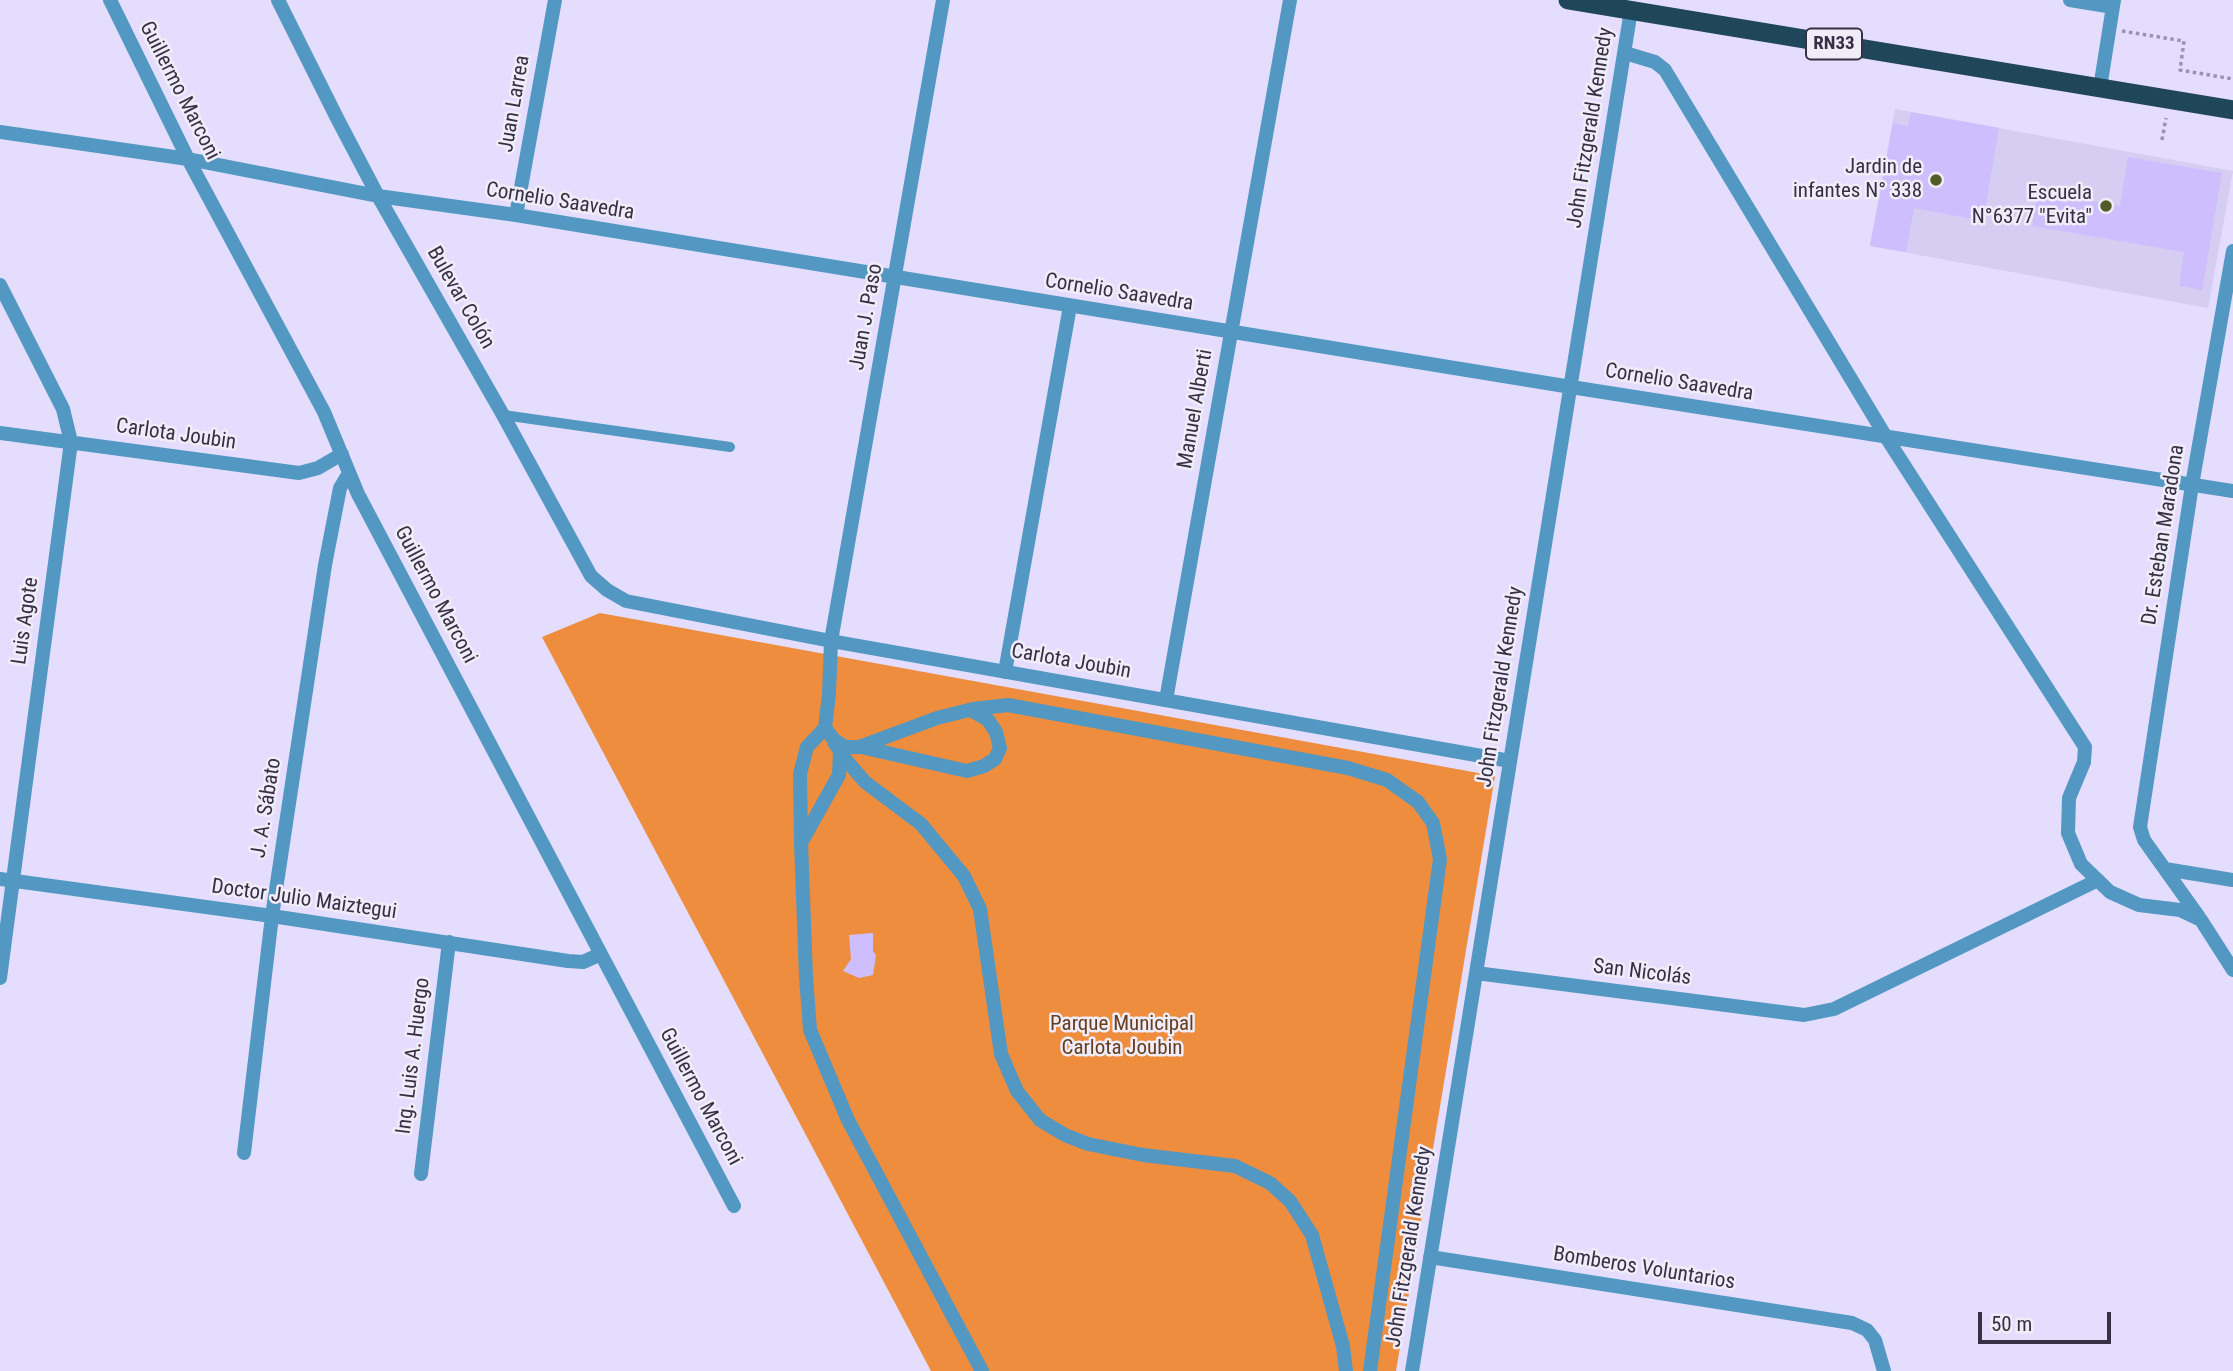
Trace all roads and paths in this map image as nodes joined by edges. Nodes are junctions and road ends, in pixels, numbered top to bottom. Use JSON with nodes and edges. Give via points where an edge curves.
{"nodes":[{"id":1,"x":110,"y":0,"type":"edge"},
{"id":2,"x":278,"y":0,"type":"edge"},
{"id":3,"x":555,"y":0,"type":"edge"},
{"id":4,"x":943,"y":0,"type":"edge"},
{"id":5,"x":1290,"y":0,"type":"edge"},
{"id":6,"x":1567,"y":0,"type":"edge"},
{"id":7,"x":2070,"y":0,"type":"edge"},
{"id":8,"x":2113,"y":3,"type":"edge"},
{"id":9,"x":1632,"y":10,"type":"junction"},
{"id":10,"x":2109,"y":28,"type":"junction"},
{"id":11,"x":1625,"y":53,"type":"junction"},
{"id":12,"x":2233,"y":79,"type":"edge"},
{"id":13,"x":2100,"y":88,"type":"junction"},
{"id":14,"x":2233,"y":110,"type":"edge"},
{"id":15,"x":2166,"y":117,"type":"dead end"},
{"id":16,"x":0,"y":132,"type":"edge"},
{"id":17,"x":2162,"y":140,"type":"dead end"},
{"id":18,"x":188,"y":159,"type":"junction"},
{"id":19,"x":378,"y":197,"type":"junction"},
{"id":20,"x":516,"y":215,"type":"junction"},
{"id":21,"x":2233,"y":251,"type":"edge"},
{"id":22,"x":896,"y":278,"type":"junction"},
{"id":23,"x":0,"y":285,"type":"edge"},
{"id":24,"x":1070,"y":306,"type":"junction"},
{"id":25,"x":1231,"y":332,"type":"junction"},
{"id":26,"x":1571,"y":387,"type":"junction"},
{"id":27,"x":503,"y":415,"type":"junction"},
{"id":28,"x":0,"y":433,"type":"edge"},
{"id":29,"x":1886,"y":437,"type":"junction"},
{"id":30,"x":71,"y":442,"type":"junction"},
{"id":31,"x":730,"y":447,"type":"dead end"},
{"id":32,"x":342,"y":454,"type":"junction"},
{"id":33,"x":349,"y":473,"type":"junction"},
{"id":34,"x":2192,"y":485,"type":"junction"},
{"id":35,"x":2233,"y":491,"type":"edge"},
{"id":36,"x":626,"y":601,"type":"joint"},
{"id":37,"x":831,"y":642,"type":"junction"},
{"id":38,"x":1005,"y":672,"type":"junction"},
{"id":39,"x":1166,"y":700,"type":"junction"},
{"id":40,"x":971,"y":710,"type":"junction"},
{"id":41,"x":825,"y":728,"type":"junction"},
{"id":42,"x":837,"y":746,"type":"junction"},
{"id":43,"x":859,"y":747,"type":"junction"},
{"id":44,"x":1510,"y":761,"type":"junction"},
{"id":45,"x":801,"y":842,"type":"junction"},
{"id":46,"x":2165,"y":869,"type":"junction"},
{"id":47,"x":6,"y":880,"type":"edge"},
{"id":48,"x":2098,"y":880,"type":"junction"},
{"id":49,"x":2233,"y":880,"type":"edge"},
{"id":50,"x":272,"y":916,"type":"junction"},
{"id":51,"x":2200,"y":920,"type":"junction"},
{"id":52,"x":449,"y":942,"type":"junction"},
{"id":53,"x":601,"y":954,"type":"junction"},
{"id":54,"x":2233,"y":970,"type":"edge"},
{"id":55,"x":1476,"y":973,"type":"junction"},
{"id":56,"x":0,"y":978,"type":"edge"},
{"id":57,"x":244,"y":1153,"type":"dead end"},
{"id":58,"x":421,"y":1174,"type":"dead end"},
{"id":59,"x":734,"y":1206,"type":"dead end"},
{"id":60,"x":1430,"y":1257,"type":"junction"},
{"id":61,"x":982,"y":1371,"type":"edge"},
{"id":62,"x":1346,"y":1371,"type":"edge"},
{"id":63,"x":1370,"y":1371,"type":"edge"},
{"id":64,"x":1412,"y":1371,"type":"edge"},
{"id":65,"x":1884,"y":1371,"type":"edge"}],
"edges":[{"from":1,"to":18,"type":"street","name":"Guillermo Marconi"},
{"from":2,"to":19,"type":"street","name":"Bulevar Colón"},
{"from":3,"to":20,"type":"street","name":"Juan Larrea"},
{"from":4,"to":22,"type":"street","name":"Juan J. Paso"},
{"from":5,"to":25,"type":"street","name":"Manuel Alberti"},
{"from":6,"to":9,"type":"highway","number":"RN33"},
{"from":7,"to":8,"type":"street"},
{"from":8,"to":10,"type":"street"},
{"from":9,"to":11,"type":"street","name":"John Fitzgerald Kennedy"},
{"from":9,"to":13,"type":"highway","number":"RN33"},
{"from":10,"to":12,"type":"path","via":[[2184,41],[2180,70]]},
{"from":10,"to":13,"type":"street"},
{"from":11,"to":26,"type":"street","name":"John Fitzgerald Kennedy"},
{"from":11,"to":29,"type":"street","via":[[1665,70]]},
{"from":13,"to":14,"type":"highway","number":"RN33"},
{"from":15,"to":17,"type":"path"},
{"from":16,"to":18,"type":"street","name":"Cornelio Saavedra"},
{"from":18,"to":19,"type":"street","name":"Cornelio Saavedra"},
{"from":18,"to":32,"type":"street","name":"Guillermo Marconi"},
{"from":19,"to":20,"type":"street","name":"Cornelio Saavedra"},
{"from":19,"to":27,"type":"street","name":"Bulevar Colón"},
{"from":20,"to":22,"type":"street","name":"Cornelio Saavedra"},
{"from":21,"to":34,"type":"street","name":"Dr. Esteban Maradona"},
{"from":22,"to":24,"type":"street","name":"Cornelio Saavedra"},
{"from":22,"to":37,"type":"street","name":"Juan J. Paso"},
{"from":23,"to":30,"type":"street","name":"Luis Agote","via":[[63,409]]},
{"from":24,"to":25,"type":"street","name":"Cornelio Saavedra"},
{"from":24,"to":38,"type":"street"},
{"from":25,"to":26,"type":"street","name":"Cornelio Saavedra"},
{"from":25,"to":39,"type":"street","name":"Manuel Alberti"},
{"from":26,"to":29,"type":"street","name":"Cornelio Saavedra"},
{"from":26,"to":44,"type":"street","name":"John Fitzgerald Kennedy"},
{"from":27,"to":31,"type":"lane"},
{"from":27,"to":36,"type":"street","name":"Bulevar Colón","via":[[591,576]]},
{"from":28,"to":30,"type":"street","name":"Carlota Joubin"},
{"from":29,"to":34,"type":"street","name":"Cornelio Saavedra"},
{"from":29,"to":48,"type":"street","via":[[2085,747],[2084,762],[2069,798],[2068,833],[2081,864]]},
{"from":30,"to":32,"type":"street","name":"Carlota Joubin","via":[[299,473]]},
{"from":30,"to":47,"type":"street","name":"Luis Agote"},
{"from":32,"to":33,"type":"street","name":"Guillermo Marconi"},
{"from":33,"to":50,"type":"street","name":"J. A. Sábato","via":[[340,488],[325,565]]},
{"from":33,"to":53,"type":"street","name":"Guillermo Marconi"},
{"from":34,"to":35,"type":"street","name":"Cornelio Saavedra"},
{"from":34,"to":46,"type":"street","name":"Dr. Esteban Maradona","via":[[2140,827]]},
{"from":36,"to":37,"type":"street","name":"Carlota Joubin"},
{"from":37,"to":38,"type":"street","name":"Carlota Joubin"},
{"from":37,"to":41,"type":"street","name":"Juan J. Paso"},
{"from":38,"to":39,"type":"street","name":"Carlota Joubin"},
{"from":39,"to":44,"type":"street","name":"Carlota Joubin"},
{"from":40,"to":43,"type":"street"},
{"from":40,"to":43,"type":"street","via":[[988,720],[1000,748],[995,759],[984,766],[967,771]]},
{"from":40,"to":63,"type":"street","via":[[1008,705],[1348,768],[1387,780],[1418,802],[1433,823],[1440,859]]},
{"from":41,"to":42,"type":"street"},
{"from":41,"to":45,"type":"street","via":[[807,747],[800,774]]},
{"from":42,"to":43,"type":"street"},
{"from":42,"to":45,"type":"street","via":[[839,775]]},
{"from":42,"to":62,"type":"street","via":[[865,782],[921,824],[964,876],[980,909],[1001,1054],[1017,1091],[1040,1120],[1088,1144],[1235,1166],[1270,1183],[1290,1201],[1312,1235]]},
{"from":44,"to":55,"type":"street","name":"John Fitzgerald Kennedy"},
{"from":45,"to":61,"type":"street","via":[[810,1030],[848,1120]]},
{"from":46,"to":49,"type":"street"},
{"from":46,"to":51,"type":"street"},
{"from":47,"to":50,"type":"street","name":"Doctor Julio Maiztegui"},
{"from":47,"to":56,"type":"street","name":"Luis Agote"},
{"from":48,"to":51,"type":"street","via":[[2110,892],[2139,905],[2180,910]]},
{"from":48,"to":55,"type":"street","name":"San Nicolás","via":[[1834,1009],[1804,1015]]},
{"from":50,"to":52,"type":"street","name":"Doctor Julio Maiztegui"},
{"from":50,"to":57,"type":"street","name":"J. A. Sábato"},
{"from":51,"to":54,"type":"street"},
{"from":52,"to":53,"type":"street","name":"Doctor Julio Maiztegui","via":[[568,961],[583,962]]},
{"from":52,"to":58,"type":"street","name":"Ing. Luis A. Huergo"},
{"from":53,"to":59,"type":"street","name":"Guillermo Marconi"},
{"from":55,"to":60,"type":"street","name":"John Fitzgerald Kennedy"},
{"from":60,"to":64,"type":"street","name":"John Fitzgerald Kennedy"},
{"from":60,"to":65,"type":"street","name":"Bomberos Voluntarios","via":[[1852,1322],[1875,1340]]}]}
